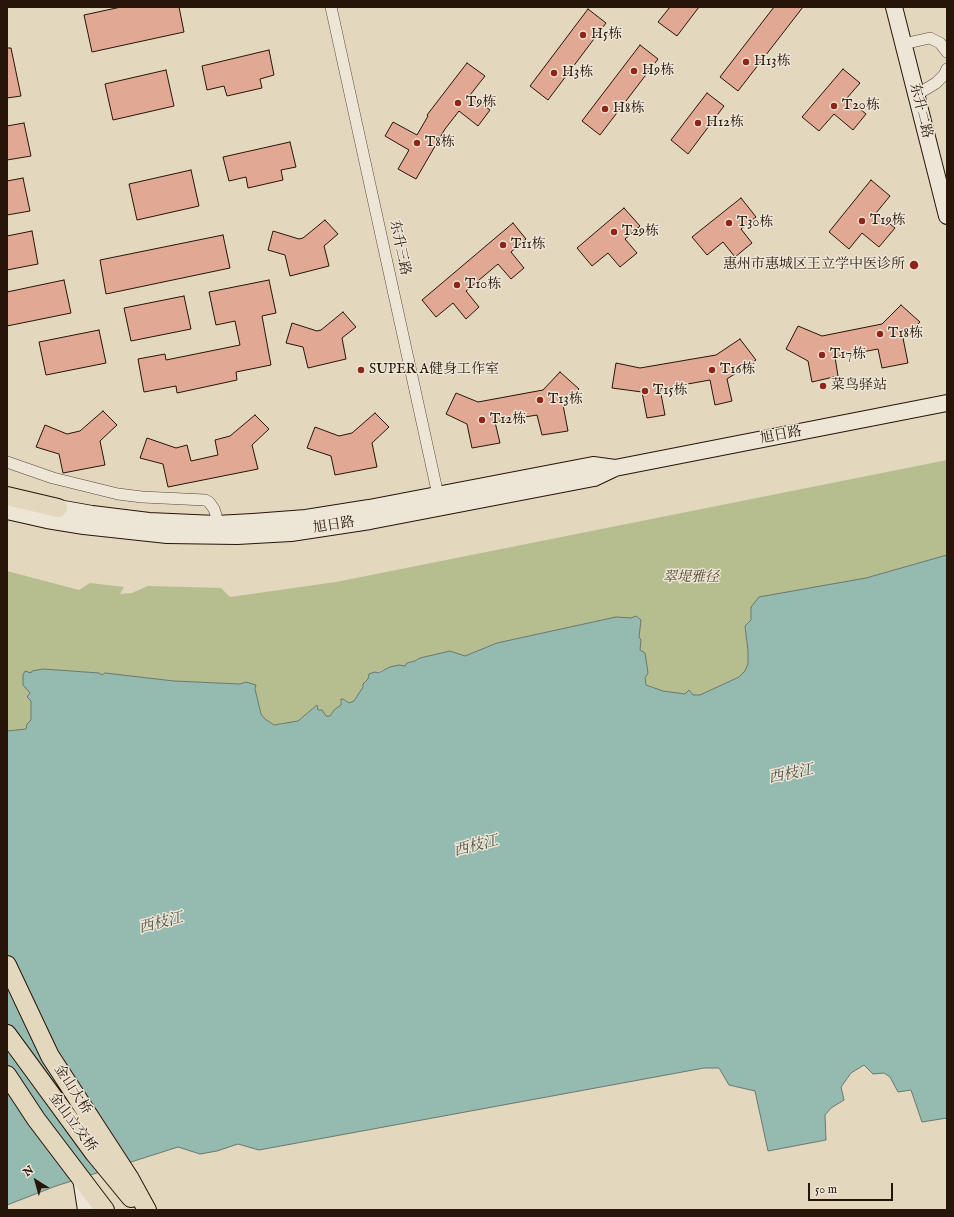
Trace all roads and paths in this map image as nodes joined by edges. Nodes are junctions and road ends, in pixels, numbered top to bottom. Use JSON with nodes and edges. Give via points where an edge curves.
{"nodes":[{"id":1,"x":331,"y":7,"type":"edge"},
{"id":2,"x":894,"y":7,"type":"edge"},
{"id":3,"x":903,"y":44,"type":"junction"},
{"id":4,"x":947,"y":52,"type":"edge"},
{"id":5,"x":947,"y":69,"type":"edge"},
{"id":6,"x":916,"y":94,"type":"junction"},
{"id":7,"x":947,"y":216,"type":"edge"},
{"id":8,"x":947,"y":404,"type":"edge"},
{"id":9,"x":7,"y":462,"type":"edge"},
{"id":10,"x":615,"y":468,"type":"junction"},
{"id":11,"x":438,"y":495,"type":"junction"},
{"id":12,"x":7,"y":496,"type":"edge"},
{"id":13,"x":7,"y":511,"type":"edge"},
{"id":14,"x":52,"y":514,"type":"junction"},
{"id":15,"x":216,"y":524,"type":"junction"},
{"id":16,"x":7,"y":966,"type":"edge"},
{"id":17,"x":7,"y":1020,"type":"edge"},
{"id":18,"x":7,"y":1034,"type":"edge"},
{"id":19,"x":17,"y":1050,"type":"junction"},
{"id":20,"x":7,"y":1075,"type":"edge"},
{"id":21,"x":81,"y":1178,"type":"junction"},
{"id":22,"x":86,"y":1210,"type":"edge"},
{"id":23,"x":105,"y":1210,"type":"edge"},
{"id":24,"x":141,"y":1210,"type":"edge"},
{"id":25,"x":147,"y":1210,"type":"edge"}],
"edges":[{"from":1,"to":11,"type":"street","name":"东升三路"},
{"from":2,"to":3,"type":"main road","name":"东升二路"},
{"from":3,"to":4,"type":"street","via":[[930,38],[940,43]]},
{"from":3,"to":6,"type":"main road","name":"东升二路"},
{"from":5,"to":6,"type":"street","via":[[936,83]]},
{"from":6,"to":7,"type":"main road","name":"东升二路"},
{"from":8,"to":10,"type":"main road","name":"旭日路"},
{"from":9,"to":15,"type":"street","via":[[60,480],[118,494],[142,498],[205,500],[214,509]]},
{"from":10,"to":11,"type":"main road","name":"旭日路","via":[[593,465]]},
{"from":10,"to":14,"type":"main road","name":"旭日路","via":[[594,478],[370,521],[290,533],[167,536],[122,531]]},
{"from":11,"to":15,"type":"main road","name":"旭日路","via":[[306,518]]},
{"from":12,"to":14,"type":"main road"},
{"from":13,"to":14,"type":"main road"},
{"from":14,"to":15,"type":"main road","name":"旭日路"},
{"from":16,"to":25,"type":"main road","name":"金山大桥","via":[[50,1056],[130,1179]]},
{"from":17,"to":19,"type":"main road"},
{"from":18,"to":19,"type":"main road","name":"金山立交桥"},
{"from":19,"to":24,"type":"main road","name":"金山立交桥","via":[[94,1153]]},
{"from":20,"to":21,"type":"main road","via":[[36,1119]]},
{"from":21,"to":22,"type":"main road"},
{"from":21,"to":23,"type":"main road"}]}
